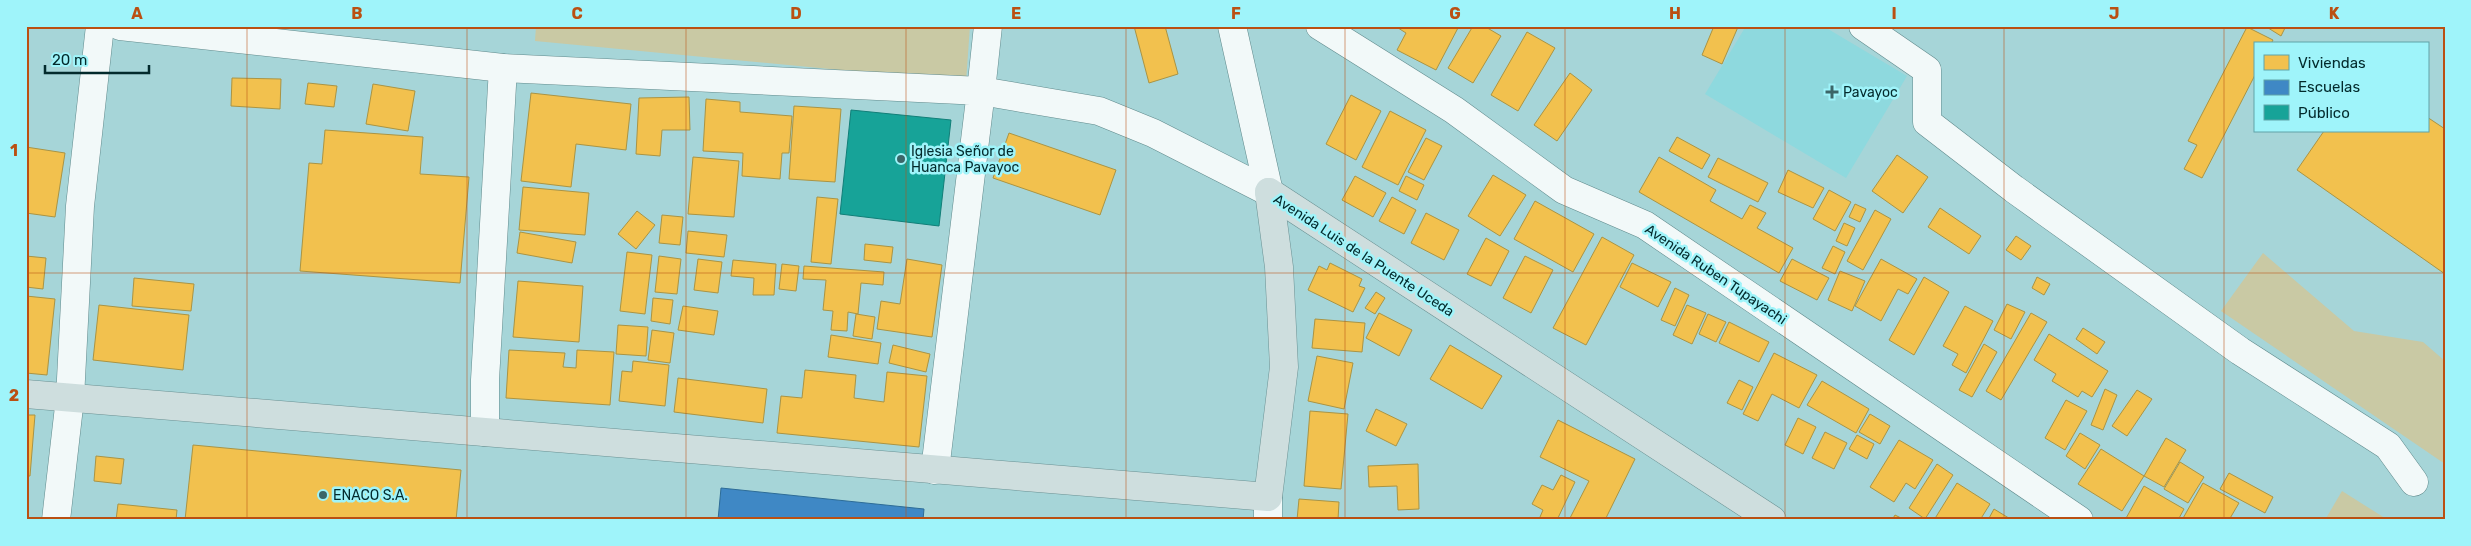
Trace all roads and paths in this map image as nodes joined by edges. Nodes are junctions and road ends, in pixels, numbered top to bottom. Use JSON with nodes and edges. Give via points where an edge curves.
{"nodes":[{"id":1,"x":100,"y":26,"type":"edge"},
{"id":2,"x":120,"y":26,"type":"edge"},
{"id":3,"x":988,"y":26,"type":"edge"},
{"id":4,"x":1232,"y":26,"type":"edge"},
{"id":5,"x":1320,"y":26,"type":"edge"},
{"id":6,"x":1863,"y":26,"type":"edge"},
{"id":7,"x":503,"y":68,"type":"junction"},
{"id":8,"x":981,"y":91,"type":"junction"},
{"id":9,"x":1269,"y":192,"type":"junction"},
{"id":10,"x":26,"y":394,"type":"edge"},
{"id":11,"x":70,"y":398,"type":"junction"},
{"id":12,"x":485,"y":432,"type":"junction"},
{"id":13,"x":935,"y":470,"type":"junction"},
{"id":14,"x":2414,"y":482,"type":"dead end"},
{"id":15,"x":1268,"y":508,"type":"edge"},
{"id":16,"x":2077,"y":519,"type":"edge"},
{"id":17,"x":56,"y":520,"type":"edge"},
{"id":18,"x":1772,"y":520,"type":"edge"}],
"edges":[{"from":1,"to":11,"type":"street","via":[[80,206]]},
{"from":2,"to":7,"type":"street","name":"Avenida Luis de la Puente Uceda"},
{"from":3,"to":8,"type":"street"},
{"from":4,"to":9,"type":"street"},
{"from":5,"to":16,"type":"street","name":"Avenida Ruben Tupayachi","via":[[1454,110],[1564,190],[1645,225]]},
{"from":6,"to":14,"type":"street","via":[[1927,70],[1927,122],[2240,351],[2388,446]]},
{"from":7,"to":8,"type":"street","name":"Avenida Luis de la Puente Uceda"},
{"from":7,"to":12,"type":"street","via":[[485,380]]},
{"from":8,"to":9,"type":"street","name":"Avenida Luis de la Puente Uceda","via":[[1099,111],[1153,133]]},
{"from":8,"to":13,"type":"street"},
{"from":9,"to":15,"type":"main road","via":[[1279,267],[1284,367]]},
{"from":9,"to":18,"type":"main road","name":"Avenida Luis de la Puente Uceda"},
{"from":10,"to":11,"type":"main road"},
{"from":11,"to":12,"type":"main road"},
{"from":11,"to":17,"type":"street"},
{"from":12,"to":13,"type":"main road"},
{"from":13,"to":15,"type":"main road"}]}
